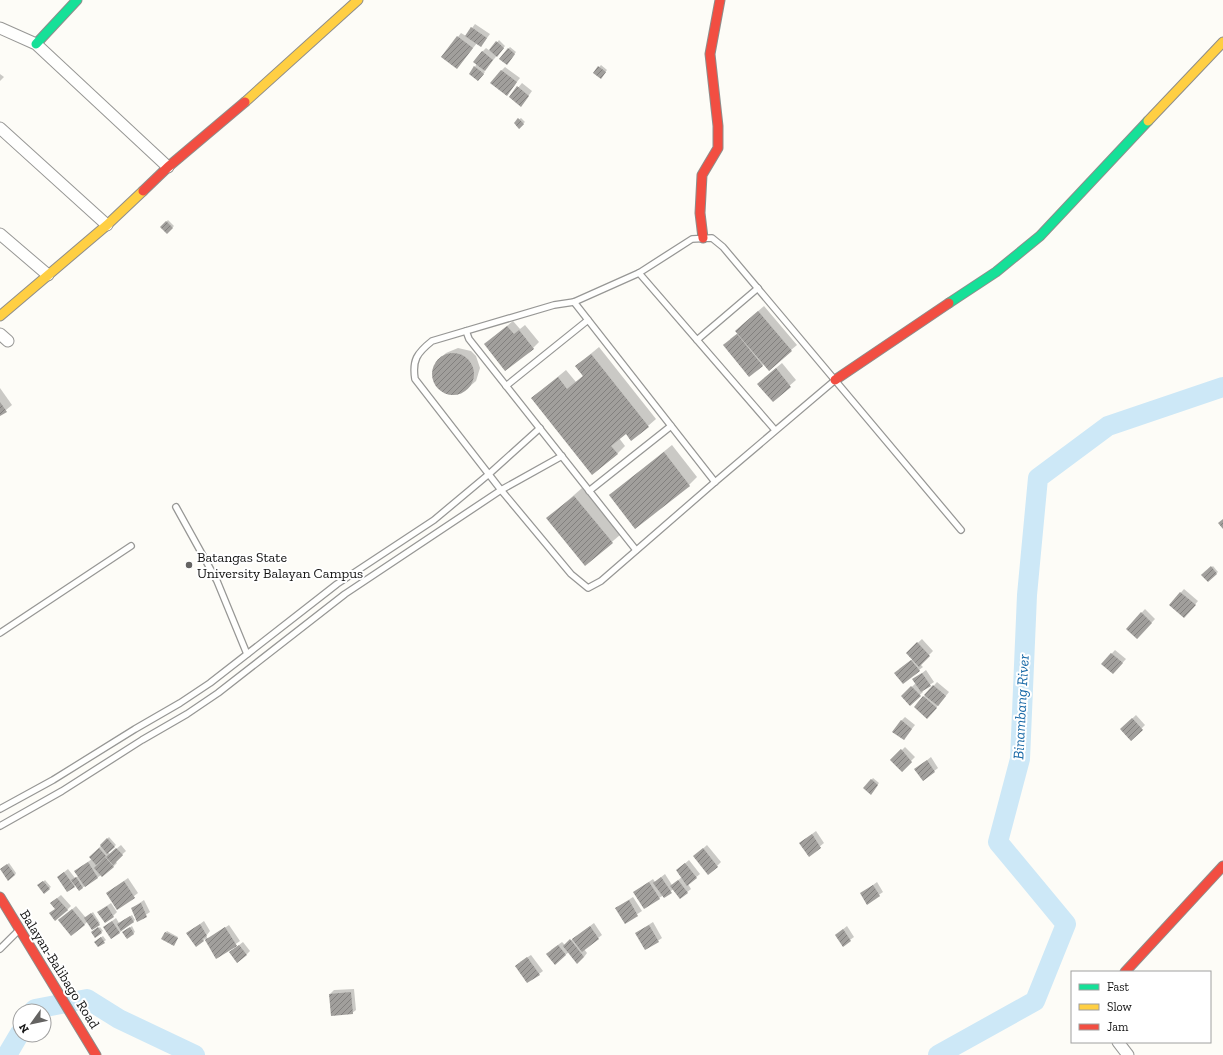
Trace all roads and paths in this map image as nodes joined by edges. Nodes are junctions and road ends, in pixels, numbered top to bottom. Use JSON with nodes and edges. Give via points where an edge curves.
{"nodes":[{"id":1,"x":77,"y":0,"type":"edge"},
{"id":2,"x":358,"y":0,"type":"edge"},
{"id":3,"x":720,"y":0,"type":"edge"},
{"id":4,"x":0,"y":28,"type":"edge"},
{"id":5,"x":1223,"y":42,"type":"edge"},
{"id":6,"x":36,"y":44,"type":"junction"},
{"id":7,"x":0,"y":128,"type":"edge"},
{"id":8,"x":168,"y":167,"type":"junction"},
{"id":9,"x":107,"y":225,"type":"junction"},
{"id":10,"x":0,"y":234,"type":"edge"},
{"id":11,"x":703,"y":238,"type":"junction"},
{"id":12,"x":639,"y":273,"type":"junction"},
{"id":13,"x":48,"y":275,"type":"junction"},
{"id":14,"x":758,"y":288,"type":"junction"},
{"id":15,"x":574,"y":302,"type":"junction"},
{"id":16,"x":0,"y":316,"type":"edge"},
{"id":17,"x":588,"y":320,"type":"junction"},
{"id":18,"x":466,"y":331,"type":"junction"},
{"id":19,"x":697,"y":340,"type":"junction"},
{"id":20,"x":835,"y":380,"type":"junction"},
{"id":21,"x":506,"y":386,"type":"junction"},
{"id":22,"x":671,"y":426,"type":"junction"},
{"id":23,"x":540,"y":428,"type":"junction"},
{"id":24,"x":775,"y":430,"type":"junction"},
{"id":25,"x":562,"y":456,"type":"junction"},
{"id":26,"x":489,"y":474,"type":"junction"},
{"id":27,"x":715,"y":482,"type":"junction"},
{"id":28,"x":501,"y":490,"type":"junction"},
{"id":29,"x":589,"y":491,"type":"junction"},
{"id":30,"x":176,"y":506,"type":"dead end"},
{"id":31,"x":961,"y":530,"type":"dead end"},
{"id":32,"x":131,"y":546,"type":"dead end"},
{"id":33,"x":636,"y":550,"type":"junction"},
{"id":34,"x":0,"y":633,"type":"edge"},
{"id":35,"x":248,"y":654,"type":"junction"},
{"id":36,"x":0,"y":809,"type":"edge"},
{"id":37,"x":0,"y":826,"type":"edge"},
{"id":38,"x":1223,"y":866,"type":"edge"},
{"id":39,"x":0,"y":897,"type":"edge"},
{"id":40,"x":19,"y":930,"type":"junction"},
{"id":41,"x":0,"y":949,"type":"edge"},
{"id":42,"x":1126,"y":971,"type":"edge"},
{"id":43,"x":1119,"y":1043,"type":"edge"},
{"id":44,"x":96,"y":1055,"type":"edge"},
{"id":45,"x":1128,"y":1055,"type":"edge"}],
"edges":[{"from":1,"to":6,"type":"street"},
{"from":2,"to":8,"type":"street"},
{"from":3,"to":11,"type":"street","via":[[710,54],[718,148],[702,175],[700,213]]},
{"from":4,"to":6,"type":"street"},
{"from":5,"to":20,"type":"street","via":[[1040,236],[996,272]]},
{"from":6,"to":8,"type":"street"},
{"from":7,"to":9,"type":"street"},
{"from":8,"to":9,"type":"street"},
{"from":9,"to":13,"type":"street"},
{"from":10,"to":13,"type":"street"},
{"from":11,"to":12,"type":"lane","via":[[692,239]]},
{"from":11,"to":14,"type":"lane","via":[[712,238],[723,247]]},
{"from":12,"to":15,"type":"lane"},
{"from":12,"to":19,"type":"lane"},
{"from":13,"to":16,"type":"street"},
{"from":14,"to":19,"type":"lane"},
{"from":14,"to":20,"type":"lane"},
{"from":15,"to":17,"type":"lane"},
{"from":15,"to":18,"type":"lane","via":[[554,305]]},
{"from":17,"to":21,"type":"lane"},
{"from":17,"to":22,"type":"lane"},
{"from":18,"to":21,"type":"lane","via":[[469,339]]},
{"from":18,"to":26,"type":"lane","via":[[432,341],[421,350],[413,366],[416,379]]},
{"from":19,"to":24,"type":"lane"},
{"from":20,"to":24,"type":"lane"},
{"from":20,"to":31,"type":"lane"},
{"from":21,"to":23,"type":"lane"},
{"from":22,"to":27,"type":"lane"},
{"from":22,"to":29,"type":"lane"},
{"from":23,"to":25,"type":"lane"},
{"from":23,"to":26,"type":"lane"},
{"from":24,"to":27,"type":"lane"},
{"from":25,"to":28,"type":"lane"},
{"from":25,"to":29,"type":"lane"},
{"from":26,"to":28,"type":"lane"},
{"from":26,"to":35,"type":"lane","via":[[434,520],[337,584]]},
{"from":27,"to":33,"type":"lane"},
{"from":28,"to":33,"type":"lane","via":[[571,574],[588,588],[601,582]]},
{"from":28,"to":37,"type":"lane","via":[[345,594],[231,684],[187,714]]},
{"from":29,"to":33,"type":"lane"},
{"from":30,"to":35,"type":"lane","via":[[218,581]]},
{"from":32,"to":34,"type":"lane"},
{"from":35,"to":36,"type":"lane","via":[[180,703]]},
{"from":38,"to":42,"type":"street"},
{"from":39,"to":40,"type":"street","name":"Balayan-Balibago Road"},
{"from":40,"to":41,"type":"lane"},
{"from":40,"to":44,"type":"street","name":"Balayan-Balibago Road"},
{"from":43,"to":45,"type":"street"}]}
